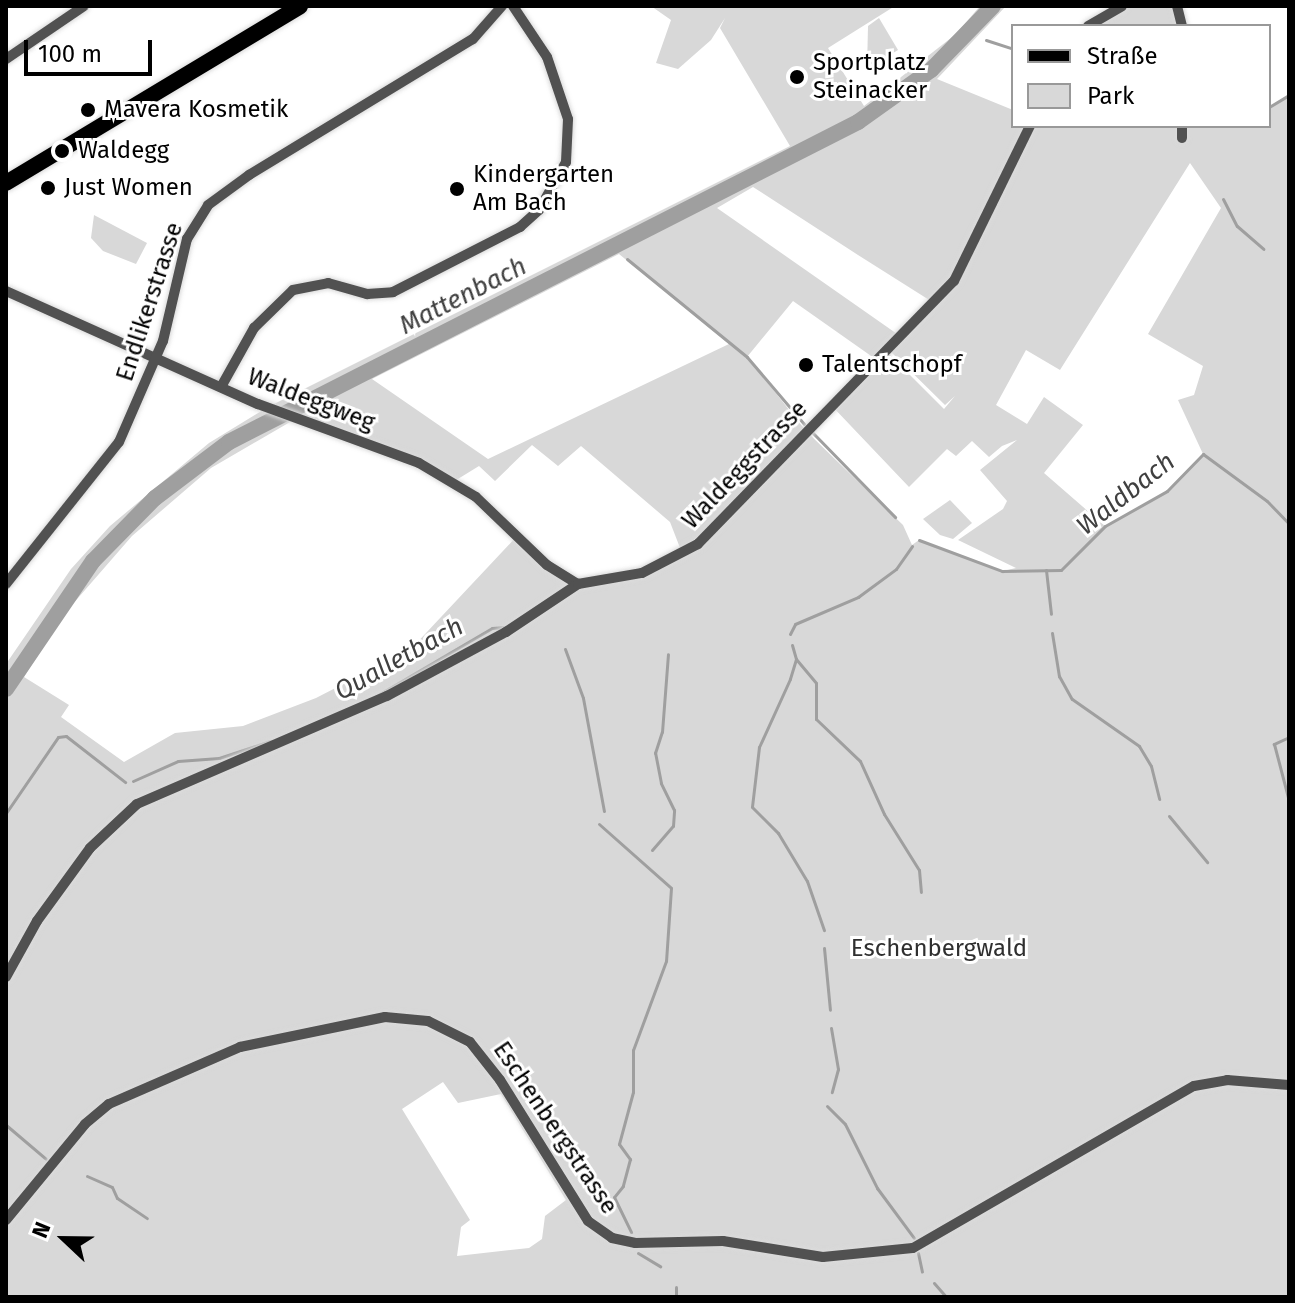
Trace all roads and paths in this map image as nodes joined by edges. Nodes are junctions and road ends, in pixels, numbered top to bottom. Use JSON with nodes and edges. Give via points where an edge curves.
{"nodes":[{"id":1,"x":84,"y":6,"type":"edge"},
{"id":2,"x":300,"y":6,"type":"edge"},
{"id":3,"x":502,"y":6,"type":"edge"},
{"id":4,"x":513,"y":6,"type":"edge"},
{"id":5,"x":1122,"y":6,"type":"edge"},
{"id":6,"x":1091,"y":24,"type":"edge"},
{"id":7,"x":6,"y":59,"type":"edge"},
{"id":8,"x":1029,"y":128,"type":"edge"},
{"id":9,"x":1182,"y":128,"type":"edge"},
{"id":10,"x":1182,"y":138,"type":"dead end"},
{"id":11,"x":8,"y":179,"type":"edge"},
{"id":12,"x":6,"y":291,"type":"edge"},
{"id":13,"x":156,"y":358,"type":"junction"},
{"id":14,"x":221,"y":387,"type":"junction"},
{"id":15,"x":6,"y":584,"type":"edge"},
{"id":16,"x":578,"y":584,"type":"junction"},
{"id":17,"x":6,"y":977,"type":"edge"},
{"id":18,"x":1289,"y":1085,"type":"edge"},
{"id":19,"x":6,"y":1220,"type":"edge"}],
"edges":[{"from":1,"to":7,"type":"street"},
{"from":2,"to":11,"type":"main road"},
{"from":3,"to":13,"type":"street","name":"Endlikerstrasse","via":[[473,39],[208,205],[179,263]]},
{"from":4,"to":14,"type":"street","via":[[547,57],[568,119],[566,162],[539,210],[520,227],[393,292],[367,294],[328,283],[293,290],[254,328]]},
{"from":5,"to":6,"type":"street"},
{"from":8,"to":16,"type":"street","name":"Waldeggstrasse","via":[[954,281],[709,533],[689,550],[647,571]]},
{"from":9,"to":10,"type":"street"},
{"from":12,"to":13,"type":"street","name":"Waldeggweg"},
{"from":13,"to":14,"type":"street","name":"Waldeggweg"},
{"from":13,"to":15,"type":"street","name":"Endlikerstrasse","via":[[119,442]]},
{"from":14,"to":16,"type":"street","name":"Waldeggweg","via":[[399,454],[453,482],[493,511],[550,568]]},
{"from":16,"to":17,"type":"street","name":"Waldeggstrasse","via":[[506,632],[387,696],[130,809],[105,830],[56,894]]},
{"from":18,"to":19,"type":"street","name":"Eschenbergstrasse","via":[[1234,1080],[1194,1086],[913,1248],[823,1257],[732,1241],[635,1243],[606,1235],[588,1221],[500,1080],[470,1042],[428,1021],[374,1018],[240,1047],[109,1104],[85,1124]]}]}
